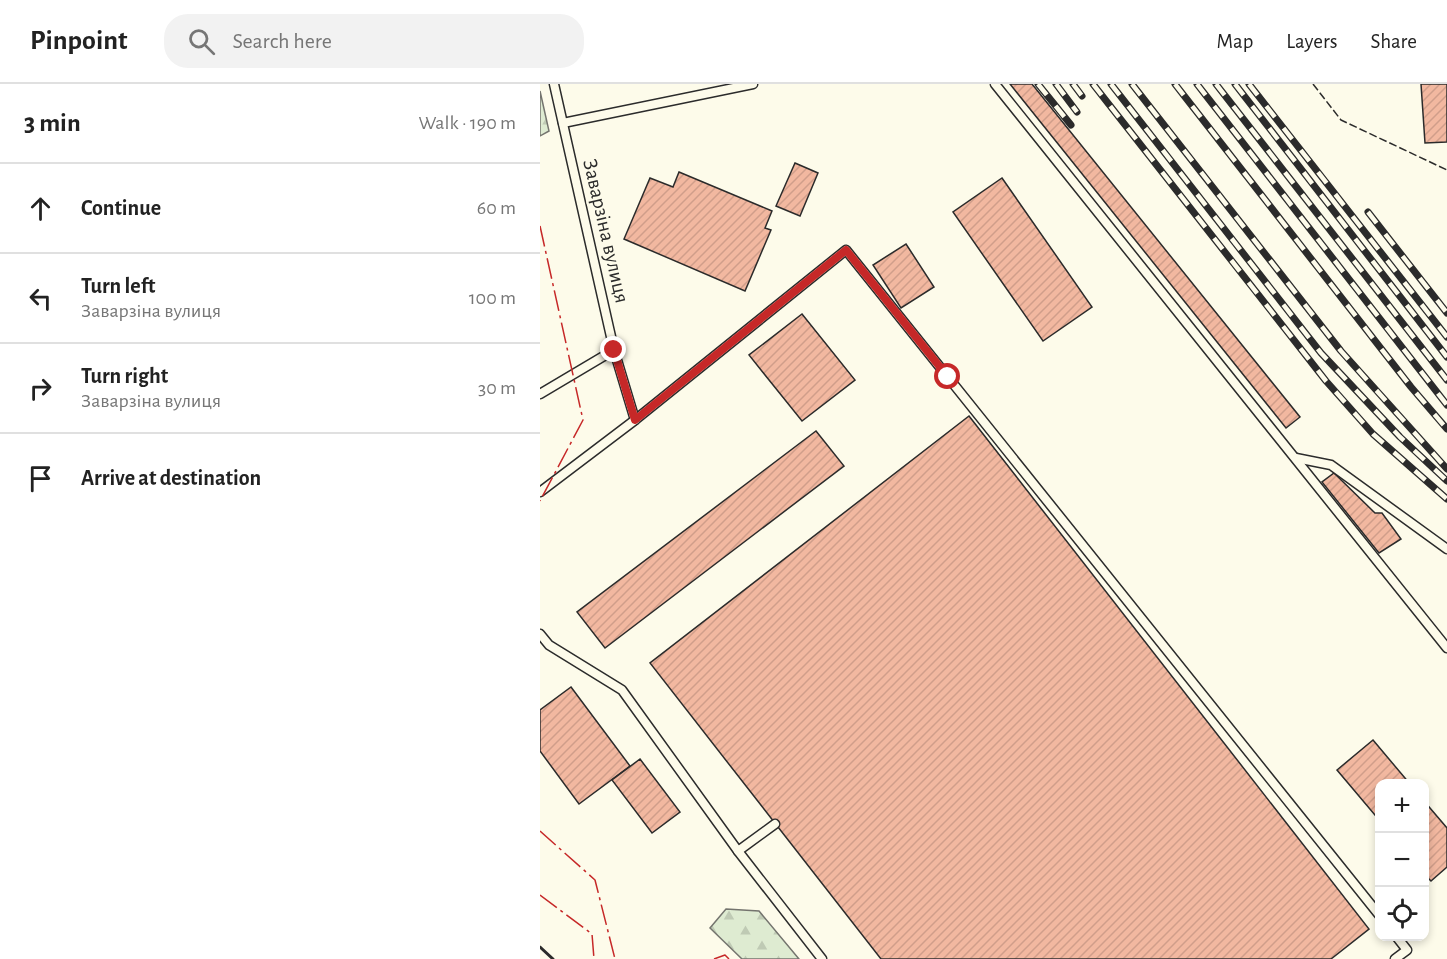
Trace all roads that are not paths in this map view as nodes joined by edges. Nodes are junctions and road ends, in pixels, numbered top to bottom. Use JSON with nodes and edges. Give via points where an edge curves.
{"nodes":[{"id":1,"x":554,"y":84,"type":"edge"},
{"id":2,"x":753,"y":84,"type":"edge"},
{"id":3,"x":995,"y":84,"type":"edge"},
{"id":4,"x":563,"y":123,"type":"junction"},
{"id":5,"x":614,"y":350,"type":"junction"},
{"id":6,"x":540,"y":394,"type":"edge"},
{"id":7,"x":635,"y":420,"type":"junction"},
{"id":8,"x":1296,"y":458,"type":"junction"},
{"id":9,"x":540,"y":492,"type":"edge"},
{"id":10,"x":1447,"y":549,"type":"edge"},
{"id":11,"x":540,"y":634,"type":"edge"},
{"id":12,"x":1447,"y":648,"type":"edge"},
{"id":13,"x":776,"y":824,"type":"dead end"},
{"id":14,"x":738,"y":850,"type":"junction"},
{"id":15,"x":1375,"y":910,"type":"edge"},
{"id":16,"x":1400,"y":941,"type":"edge"},
{"id":17,"x":822,"y":959,"type":"edge"},
{"id":18,"x":1395,"y":959,"type":"edge"}],
"edges":[{"from":1,"to":4,"type":"lane","name":"Заварзіна вулиця"},
{"from":2,"to":4,"type":"lane"},
{"from":3,"to":8,"type":"lane"},
{"from":4,"to":5,"type":"lane","name":"Заварзіна вулиця"},
{"from":5,"to":6,"type":"lane"},
{"from":5,"to":7,"type":"lane","name":"Заварзіна вулиця"},
{"from":7,"to":9,"type":"lane"},
{"from":7,"to":15,"type":"lane","via":[[846,250]]},
{"from":8,"to":10,"type":"lane","via":[[1331,465]]},
{"from":8,"to":12,"type":"lane"},
{"from":11,"to":14,"type":"lane","via":[[549,645],[622,690]]},
{"from":13,"to":14,"type":"lane"},
{"from":14,"to":17,"type":"lane"},
{"from":16,"to":18,"type":"lane","via":[[1407,950]]}]}
